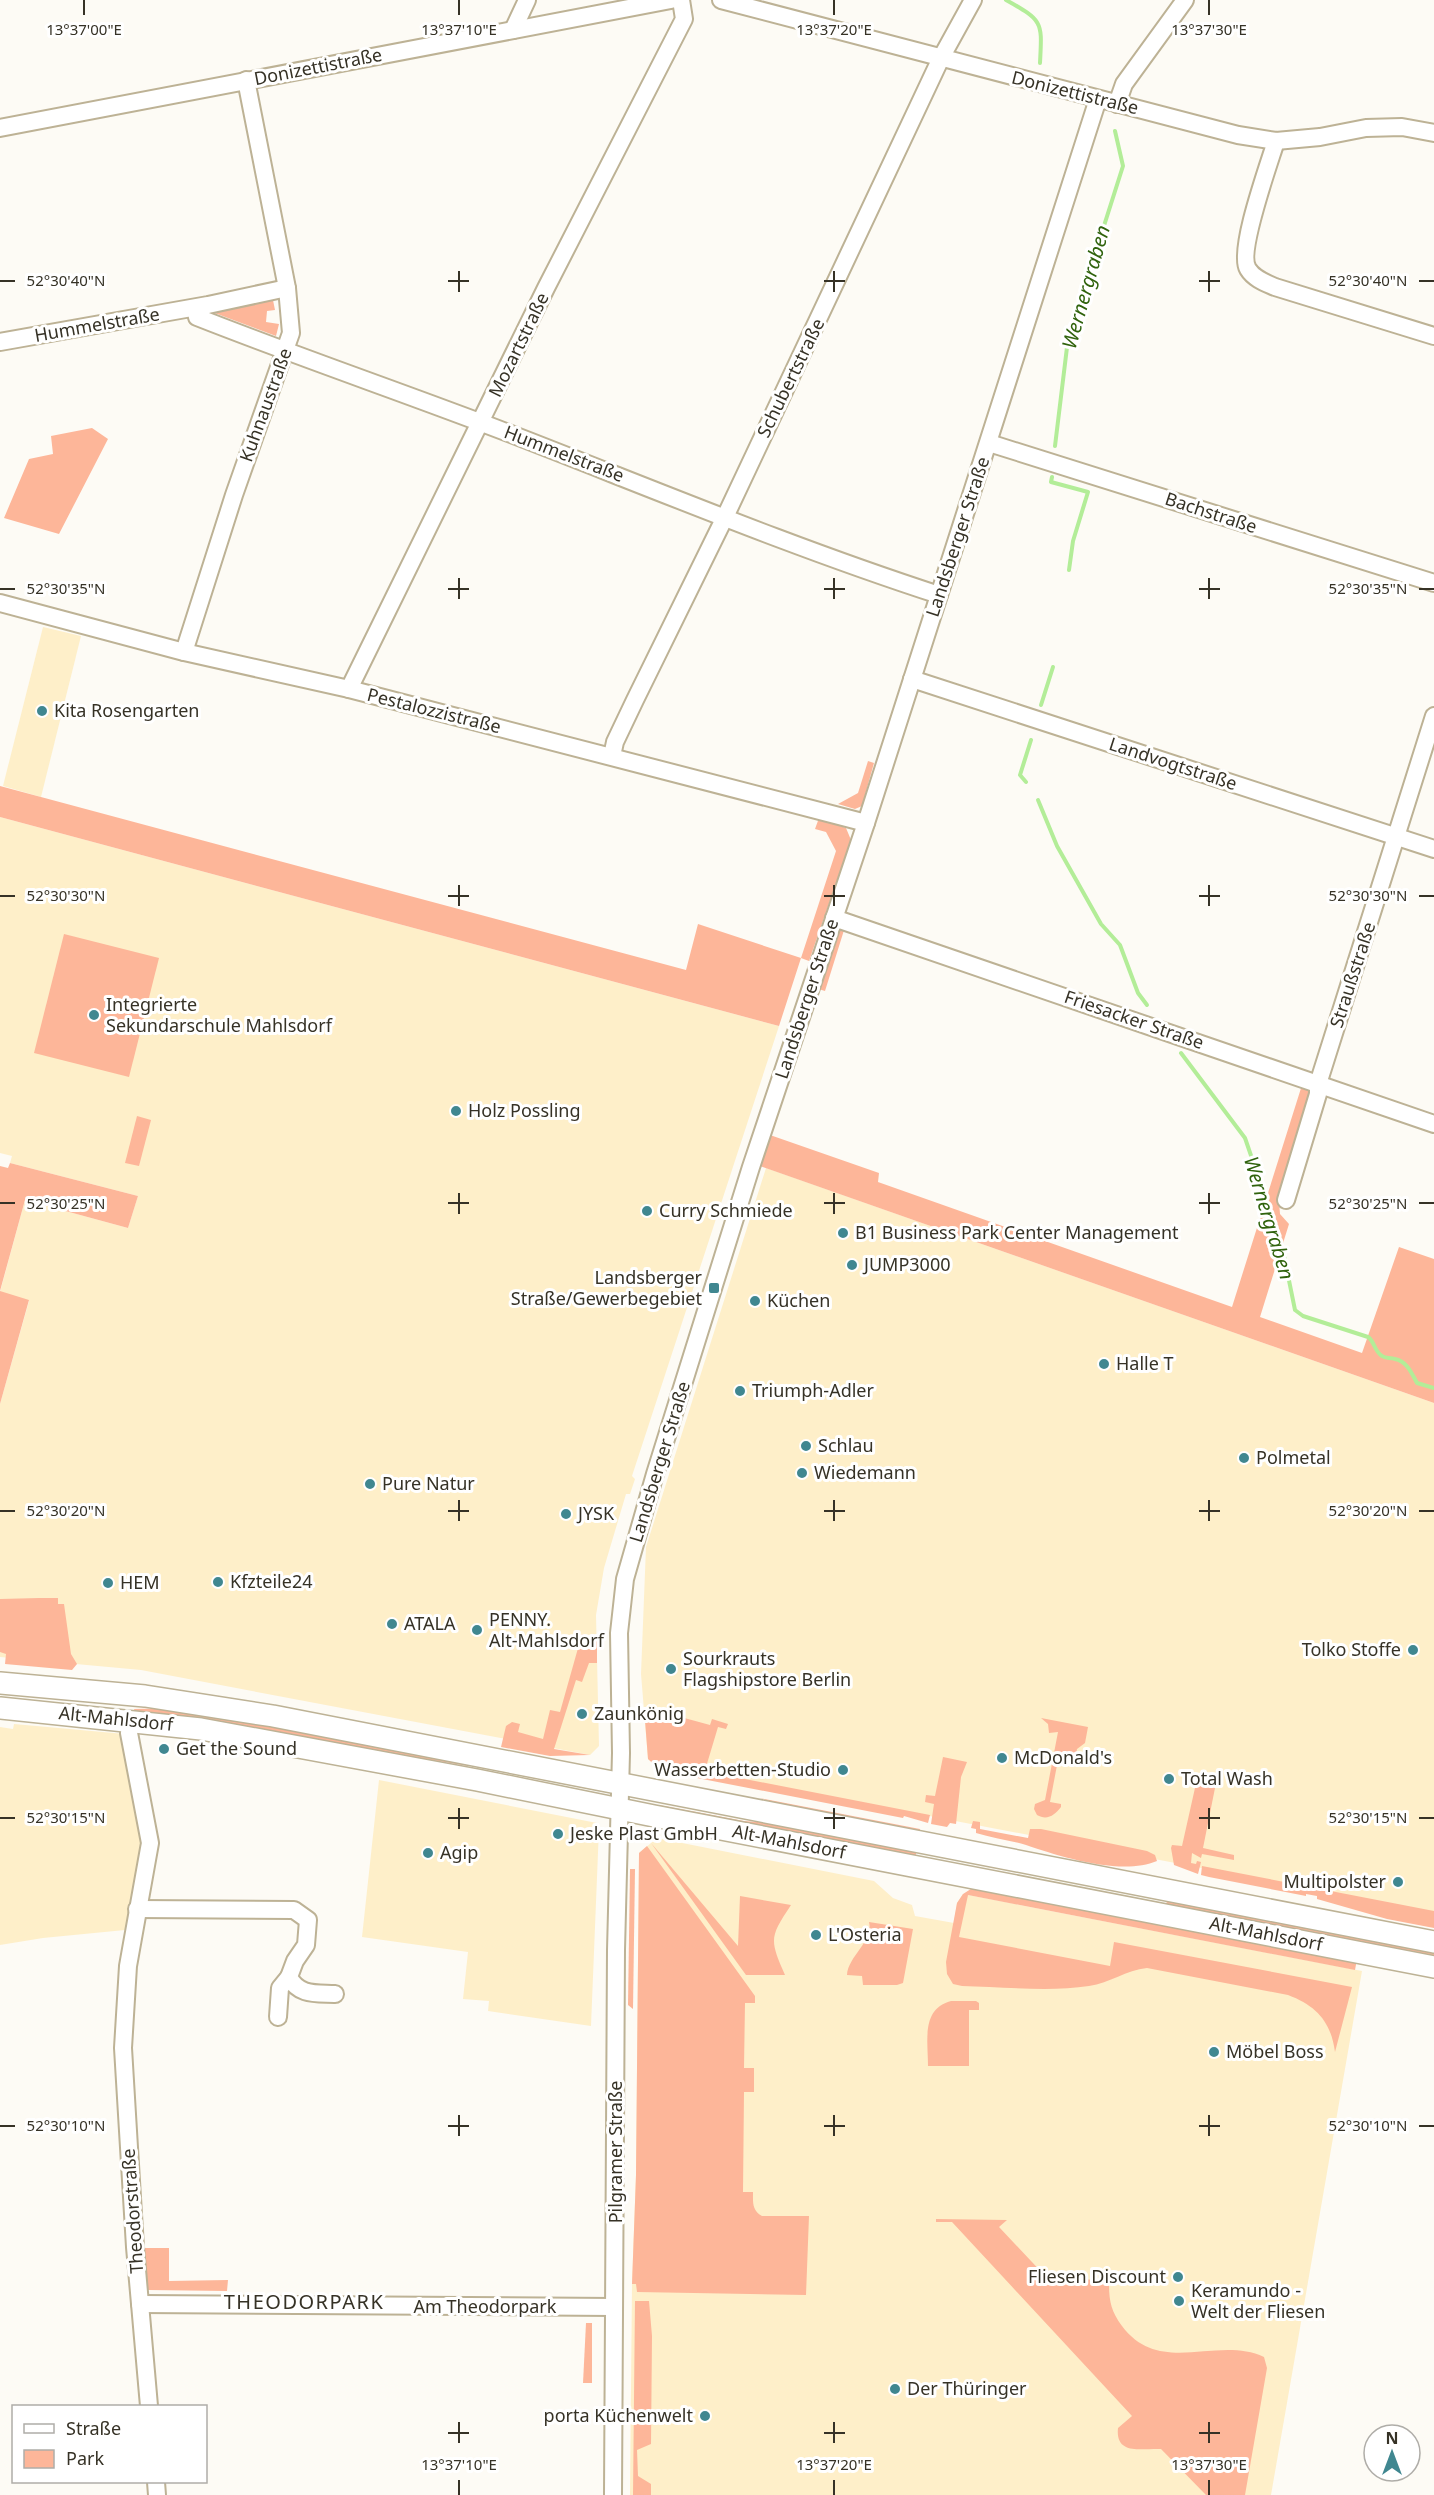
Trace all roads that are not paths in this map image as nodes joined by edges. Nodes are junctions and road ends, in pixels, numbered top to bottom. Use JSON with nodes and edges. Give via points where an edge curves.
{"nodes":[{"id":1,"x":527,"y":0,"type":"edge"},
{"id":2,"x":671,"y":0,"type":"edge"},
{"id":3,"x":681,"y":0,"type":"edge"},
{"id":4,"x":721,"y":0,"type":"edge"},
{"id":5,"x":973,"y":0,"type":"edge"},
{"id":6,"x":1185,"y":0,"type":"edge"},
{"id":7,"x":513,"y":30,"type":"junction"},
{"id":8,"x":941,"y":58,"type":"junction"},
{"id":9,"x":246,"y":80,"type":"junction"},
{"id":10,"x":1098,"y":99,"type":"junction"},
{"id":11,"x":1117,"y":104,"type":"junction"},
{"id":12,"x":0,"y":128,"type":"edge"},
{"id":13,"x":1434,"y":133,"type":"edge"},
{"id":14,"x":1276,"y":141,"type":"junction"},
{"id":15,"x":287,"y":288,"type":"junction"},
{"id":16,"x":195,"y":308,"type":"junction"},
{"id":17,"x":1434,"y":336,"type":"edge"},
{"id":18,"x":0,"y":342,"type":"edge"},
{"id":19,"x":285,"y":352,"type":"junction"},
{"id":20,"x":482,"y":423,"type":"junction"},
{"id":21,"x":988,"y":442,"type":"junction"},
{"id":22,"x":725,"y":517,"type":"junction"},
{"id":23,"x":1434,"y":583,"type":"edge"},
{"id":24,"x":939,"y":595,"type":"junction"},
{"id":25,"x":0,"y":603,"type":"edge"},
{"id":26,"x":184,"y":652,"type":"junction"},
{"id":27,"x":912,"y":679,"type":"junction"},
{"id":28,"x":349,"y":689,"type":"junction"},
{"id":29,"x":1434,"y":716,"type":"edge"},
{"id":30,"x":612,"y":756,"type":"junction"},
{"id":31,"x":866,"y":823,"type":"junction"},
{"id":32,"x":1396,"y":837,"type":"junction"},
{"id":33,"x":1434,"y":849,"type":"edge"},
{"id":34,"x":834,"y":918,"type":"junction"},
{"id":35,"x":1318,"y":1084,"type":"junction"},
{"id":36,"x":1434,"y":1124,"type":"edge"},
{"id":37,"x":1286,"y":1200,"type":"dead end"},
{"id":38,"x":0,"y":1683,"type":"edge"},
{"id":39,"x":0,"y":1708,"type":"edge"},
{"id":40,"x":130,"y":1720,"type":"junction"},
{"id":41,"x":620,"y":1784,"type":"junction"},
{"id":42,"x":619,"y":1809,"type":"junction"},
{"id":43,"x":136,"y":1909,"type":"junction"},
{"id":44,"x":1434,"y":1942,"type":"edge"},
{"id":45,"x":1434,"y":1967,"type":"edge"},
{"id":46,"x":289,"y":1977,"type":"junction"},
{"id":47,"x":334,"y":1994,"type":"dead end"},
{"id":48,"x":278,"y":2017,"type":"dead end"},
{"id":49,"x":140,"y":2304,"type":"junction"},
{"id":50,"x":614,"y":2307,"type":"junction"},
{"id":51,"x":149,"y":2405,"type":"edge"},
{"id":52,"x":613,"y":2495,"type":"edge"}],
"edges":[{"from":1,"to":7,"type":"street"},
{"from":2,"to":7,"type":"street","name":"Donizettistraße"},
{"from":3,"to":20,"type":"street","name":"Mozartstraße","via":[[684,19],[546,288]]},
{"from":4,"to":8,"type":"street","name":"Donizettistraße"},
{"from":5,"to":8,"type":"street","name":"Schubertstraße"},
{"from":6,"to":11,"type":"street","via":[[1124,84]]},
{"from":7,"to":9,"type":"street","name":"Donizettistraße"},
{"from":8,"to":10,"type":"street","name":"Donizettistraße"},
{"from":8,"to":22,"type":"street","name":"Schubertstraße"},
{"from":9,"to":12,"type":"street","name":"Donizettistraße"},
{"from":9,"to":15,"type":"street","name":"Kuhnaustraße"},
{"from":10,"to":11,"type":"street","name":"Donizettistraße"},
{"from":10,"to":21,"type":"street","name":"Landsberger Straße"},
{"from":11,"to":14,"type":"street","name":"Donizettistraße"},
{"from":13,"to":14,"type":"street","name":"Donizettistraße","via":[[1402,127],[1366,128]]},
{"from":14,"to":17,"type":"street","via":[[1247,240],[1245,262],[1249,271],[1275,287]]},
{"from":15,"to":16,"type":"street","name":"Hummelstraße"},
{"from":15,"to":19,"type":"street","name":"Kuhnaustraße","via":[[291,333]]},
{"from":16,"to":18,"type":"street","name":"Hummelstraße"},
{"from":16,"to":19,"type":"street","name":"Hummelstraße","via":[[197,317]]},
{"from":19,"to":20,"type":"street","name":"Hummelstraße"},
{"from":19,"to":26,"type":"street","name":"Kuhnaustraße"},
{"from":20,"to":22,"type":"street","name":"Hummelstraße"},
{"from":20,"to":28,"type":"street","name":"Mozartstraße"},
{"from":21,"to":23,"type":"street","name":"Bachstraße"},
{"from":21,"to":24,"type":"street","name":"Landsberger Straße"},
{"from":22,"to":24,"type":"street","name":"Hummelstraße"},
{"from":22,"to":30,"type":"street","name":"Schubertstraße","via":[[615,742]]},
{"from":24,"to":27,"type":"street","name":"Landsberger Straße"},
{"from":25,"to":26,"type":"street","name":"Pestalozzistraße"},
{"from":26,"to":28,"type":"street","name":"Pestalozzistraße"},
{"from":27,"to":31,"type":"street","name":"Landsberger Straße"},
{"from":27,"to":32,"type":"street","name":"Landvogtstraße"},
{"from":28,"to":30,"type":"street","name":"Pestalozzistraße"},
{"from":29,"to":32,"type":"street","name":"Straußstraße"},
{"from":30,"to":31,"type":"street","name":"Pestalozzistraße"},
{"from":31,"to":34,"type":"street","name":"Landsberger Straße"},
{"from":32,"to":33,"type":"street","name":"Landvogtstraße"},
{"from":32,"to":35,"type":"street","name":"Straußstraße"},
{"from":34,"to":35,"type":"street","name":"Friesacker Straße"},
{"from":34,"to":41,"type":"street","name":"Landsberger Straße","via":[[751,1167],[625,1579],[619,1634]]},
{"from":35,"to":36,"type":"street","name":"Friesacker Straße"},
{"from":35,"to":37,"type":"street","name":"Straußstraße"},
{"from":38,"to":41,"type":"main road","name":"Alt-Mahlsdorf","via":[[144,1696],[273,1716]]},
{"from":39,"to":40,"type":"main road","name":"Alt-Mahlsdorf"},
{"from":40,"to":42,"type":"main road","name":"Alt-Mahlsdorf","via":[[201,1729]]},
{"from":40,"to":43,"type":"street","name":"Theodorstraße","via":[[129,1733],[150,1843]]},
{"from":41,"to":42,"type":"street","name":"Landsberger Straße"},
{"from":41,"to":44,"type":"main road","name":"Alt-Mahlsdorf"},
{"from":42,"to":45,"type":"main road","name":"Alt-Mahlsdorf"},
{"from":42,"to":50,"type":"street","name":"Pilgramer Straße"},
{"from":43,"to":46,"type":"street","via":[[294,1910],[308,1920],[308,1932],[306,1945]]},
{"from":43,"to":49,"type":"street","name":"Theodorstraße","via":[[123,2048]]},
{"from":46,"to":47,"type":"street","via":[[294,1987],[307,1992]]},
{"from":46,"to":48,"type":"street","via":[[280,1988]]},
{"from":49,"to":50,"type":"street","name":"Am Theodorpark"},
{"from":49,"to":51,"type":"street","name":"Theodorstraße"},
{"from":50,"to":52,"type":"street","name":"Pilgramer Straße"}]}
